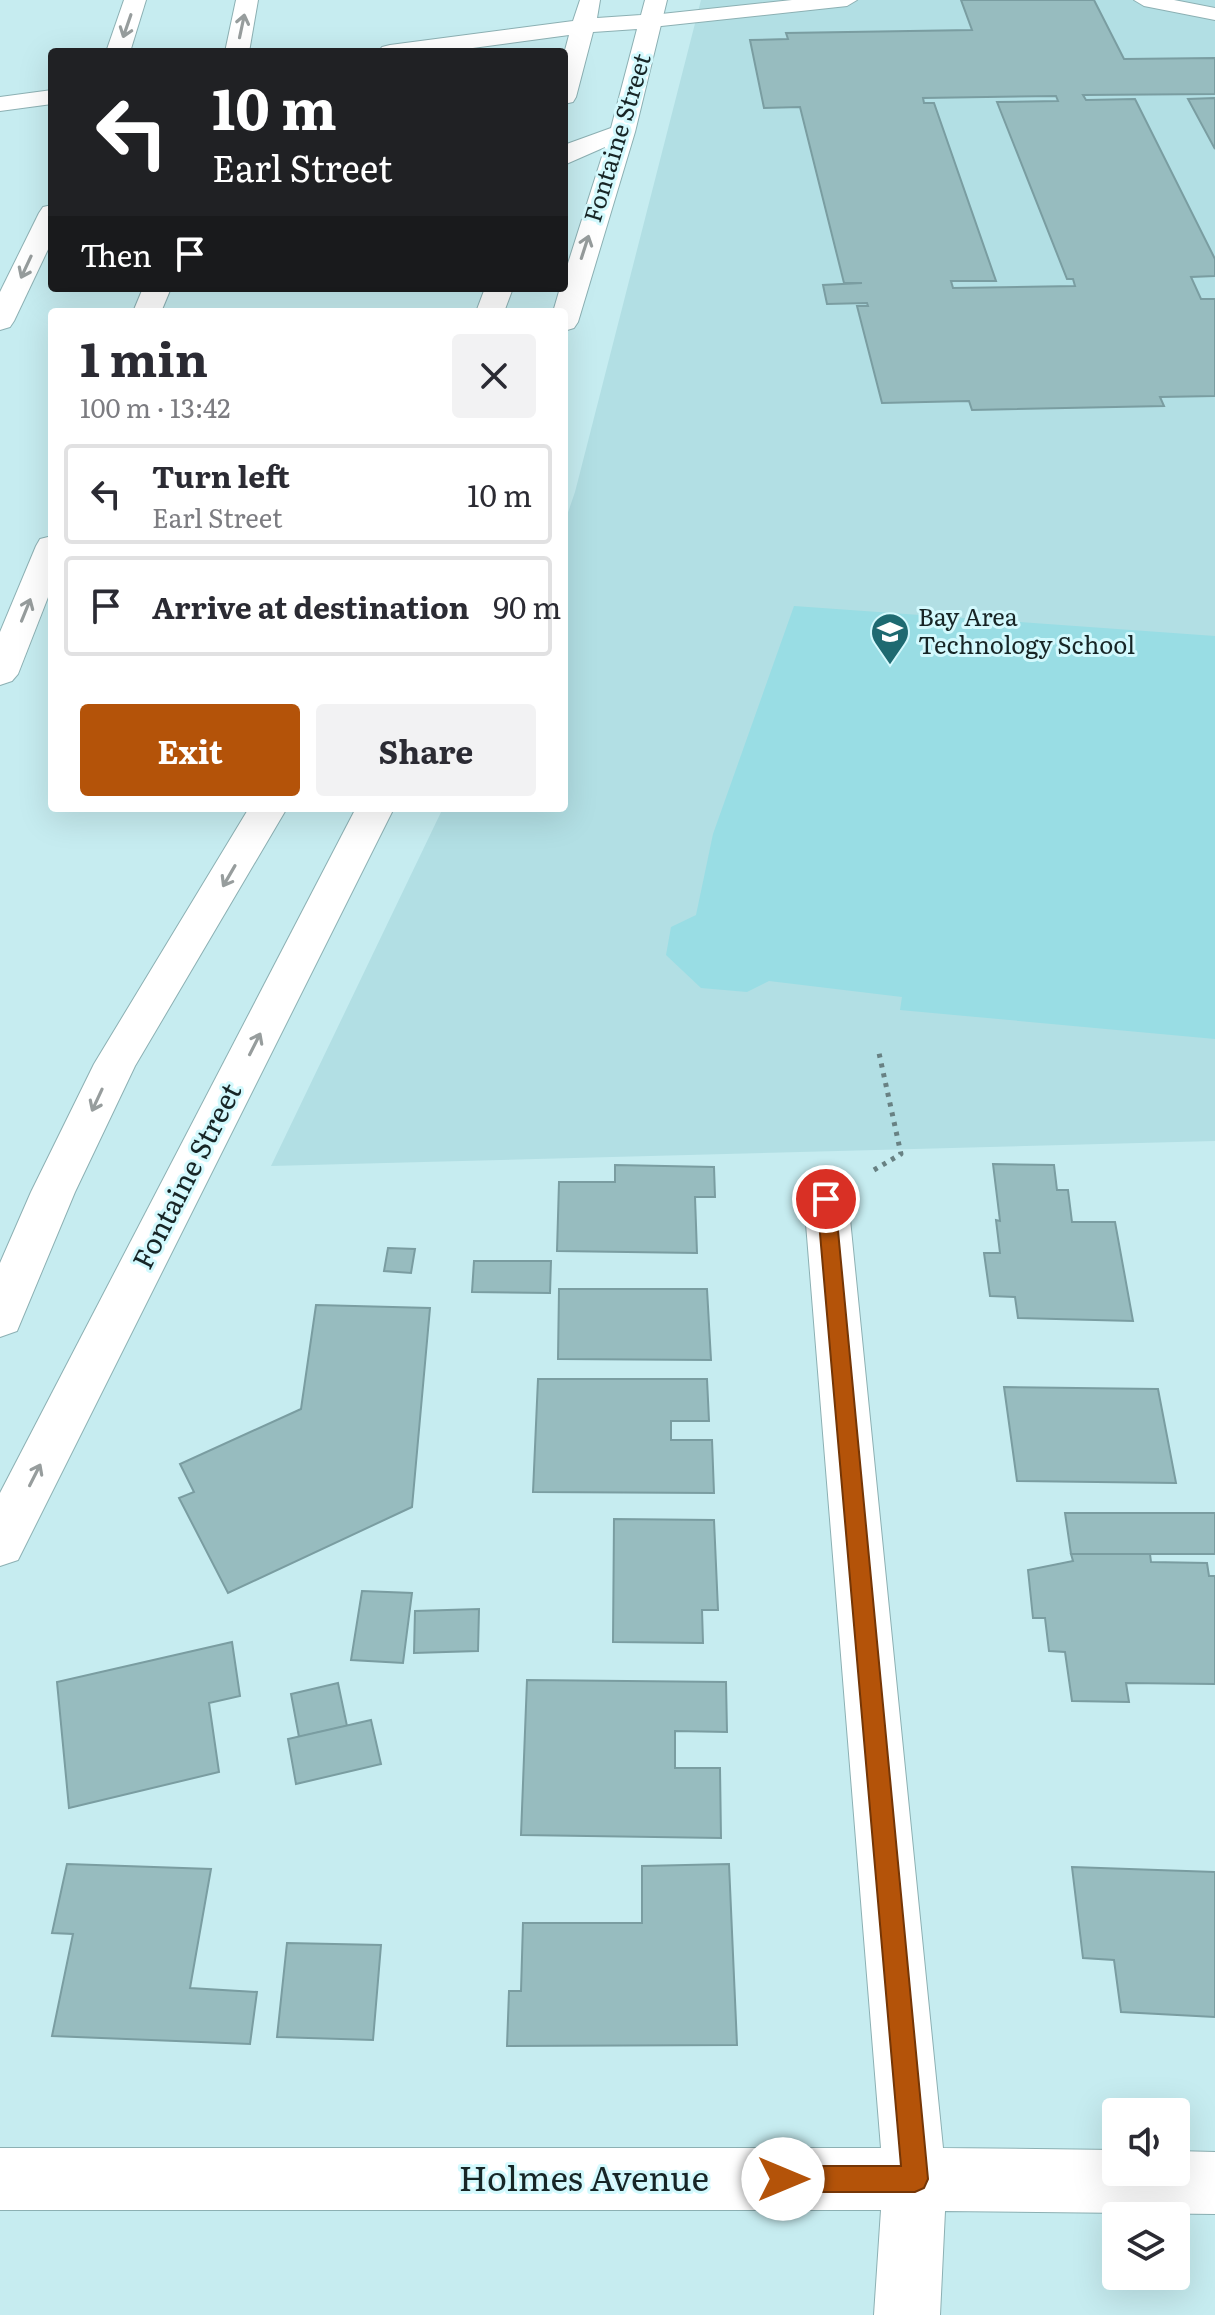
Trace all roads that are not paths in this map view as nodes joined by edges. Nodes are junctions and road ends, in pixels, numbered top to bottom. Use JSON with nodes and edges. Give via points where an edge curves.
{"nodes":[{"id":1,"x":135,"y":0,"type":"edge"},
{"id":2,"x":247,"y":0,"type":"edge"},
{"id":3,"x":591,"y":0,"type":"edge"},
{"id":4,"x":847,"y":0,"type":"edge"},
{"id":5,"x":1144,"y":0,"type":"edge"},
{"id":6,"x":654,"y":10,"type":"edge"},
{"id":7,"x":1215,"y":14,"type":"edge"},
{"id":8,"x":585,"y":26,"type":"junction"},
{"id":9,"x":119,"y":48,"type":"edge"},
{"id":10,"x":238,"y":48,"type":"edge"},
{"id":11,"x":420,"y":48,"type":"edge"},
{"id":12,"x":568,"y":83,"type":"edge"},
{"id":13,"x":48,"y":98,"type":"edge"},
{"id":14,"x":0,"y":104,"type":"edge"},
{"id":15,"x":622,"y":132,"type":"junction"},
{"id":16,"x":568,"y":152,"type":"edge"},
{"id":17,"x":48,"y":221,"type":"edge"},
{"id":18,"x":568,"y":309,"type":"edge"},
{"id":19,"x":0,"y":321,"type":"edge"},
{"id":20,"x":48,"y":556,"type":"edge"},
{"id":21,"x":0,"y":674,"type":"edge"},
{"id":22,"x":266,"y":812,"type":"edge"},
{"id":23,"x":373,"y":812,"type":"edge"},
{"id":24,"x":826,"y":1199,"type":"dead end"},
{"id":25,"x":0,"y":1318,"type":"edge"},
{"id":26,"x":0,"y":1544,"type":"edge"},
{"id":27,"x":0,"y":2179,"type":"edge"},
{"id":28,"x":915,"y":2179,"type":"junction"},
{"id":29,"x":1215,"y":2183,"type":"edge"},
{"id":30,"x":907,"y":2315,"type":"edge"}],
"edges":[{"from":1,"to":9,"type":"main road","one_way":true},
{"from":10,"to":2,"type":"main road","one_way":true},
{"from":3,"to":8,"type":"main road"},
{"from":4,"to":6,"type":"lane"},
{"from":5,"to":7,"type":"lane"},
{"from":6,"to":8,"type":"main road"},
{"from":6,"to":15,"type":"main road","name":"Fontaine Street"},
{"from":8,"to":11,"type":"main road"},
{"from":8,"to":12,"type":"main road"},
{"from":13,"to":14,"type":"main road"},
{"from":15,"to":16,"type":"main road"},
{"from":18,"to":15,"type":"main road","name":"Fontaine Street","one_way":true},
{"from":17,"to":19,"type":"main road","one_way":true},
{"from":21,"to":20,"type":"main road","one_way":true},
{"from":22,"to":25,"type":"main road","one_way":true,"via":[[115,1064]]},
{"from":26,"to":23,"type":"main road","name":"Fontaine Street","one_way":true},
{"from":24,"to":28,"type":"main road"},
{"from":27,"to":28,"type":"main road","name":"Holmes Avenue"},
{"from":28,"to":29,"type":"main road","name":"Holmes Avenue"},
{"from":28,"to":30,"type":"main road"}]}
